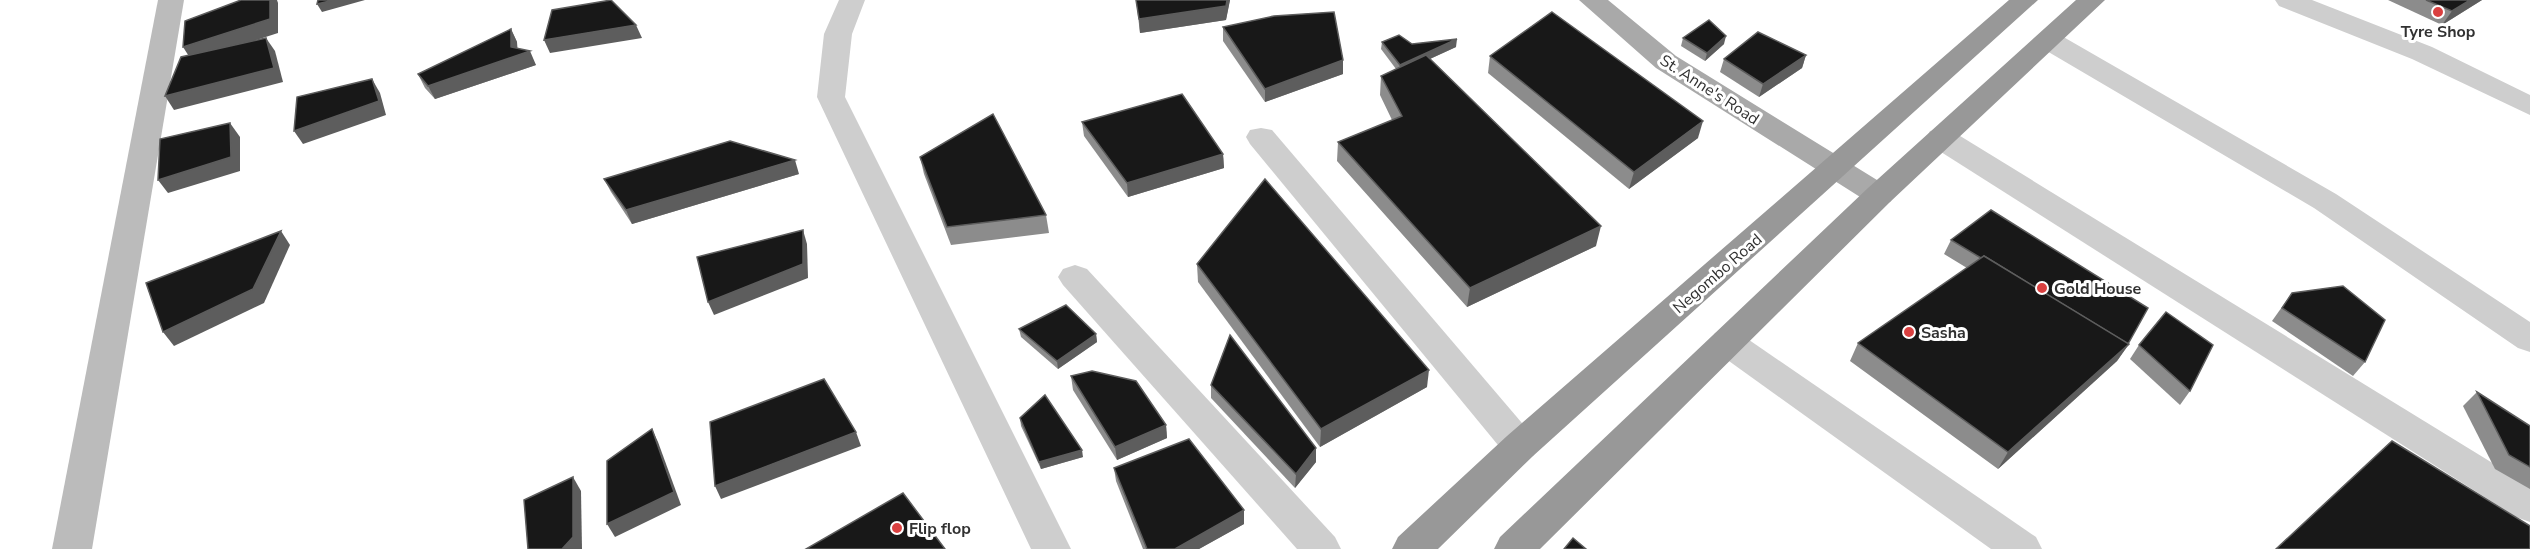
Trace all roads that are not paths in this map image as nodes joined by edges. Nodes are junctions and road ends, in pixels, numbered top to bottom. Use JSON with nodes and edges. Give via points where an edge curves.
{"nodes":[{"id":1,"x":171,"y":0,"type":"edge"},
{"id":2,"x":852,"y":0,"type":"edge"},
{"id":3,"x":1592,"y":0,"type":"edge"},
{"id":4,"x":2025,"y":0,"type":"edge"},
{"id":5,"x":2092,"y":0,"type":"edge"},
{"id":6,"x":2288,"y":0,"type":"edge"},
{"id":7,"x":2050,"y":40,"type":"junction"},
{"id":8,"x":2530,"y":106,"type":"edge"},
{"id":9,"x":1261,"y":137,"type":"dead end"},
{"id":10,"x":1941,"y":138,"type":"junction"},
{"id":11,"x":1835,"y":169,"type":"junction"},
{"id":12,"x":1879,"y":195,"type":"junction"},
{"id":13,"x":1076,"y":277,"type":"dead end"},
{"id":14,"x":2530,"y":339,"type":"edge"},
{"id":15,"x":1727,"y":342,"type":"junction"},
{"id":16,"x":1520,"y":446,"type":"junction"},
{"id":17,"x":2530,"y":506,"type":"edge"},
{"id":18,"x":72,"y":549,"type":"edge"},
{"id":19,"x":1051,"y":549,"type":"edge"},
{"id":20,"x":1321,"y":549,"type":"edge"},
{"id":21,"x":1412,"y":549,"type":"edge"},
{"id":22,"x":1514,"y":549,"type":"edge"},
{"id":23,"x":2022,"y":549,"type":"edge"}],
"edges":[{"from":1,"to":18,"type":"street"},
{"from":2,"to":19,"type":"street","via":[[838,34],[831,97]]},
{"from":3,"to":11,"type":"main road","name":"St. Anne's Road","via":[[1666,62]]},
{"from":4,"to":11,"type":"highway","name":"Negombo Road"},
{"from":5,"to":7,"type":"highway"},
{"from":6,"to":8,"type":"street","via":[[2422,53]]},
{"from":7,"to":10,"type":"highway"},
{"from":7,"to":14,"type":"street","via":[[2325,201]]},
{"from":9,"to":16,"type":"street"},
{"from":10,"to":12,"type":"highway"},
{"from":10,"to":17,"type":"street"},
{"from":11,"to":12,"type":"main road","name":"St. Anne's Road"},
{"from":11,"to":16,"type":"highway","name":"Negombo Road"},
{"from":12,"to":15,"type":"highway"},
{"from":13,"to":20,"type":"street"},
{"from":15,"to":22,"type":"highway"},
{"from":15,"to":23,"type":"street"},
{"from":16,"to":21,"type":"highway","name":"Negombo Road"}]}
